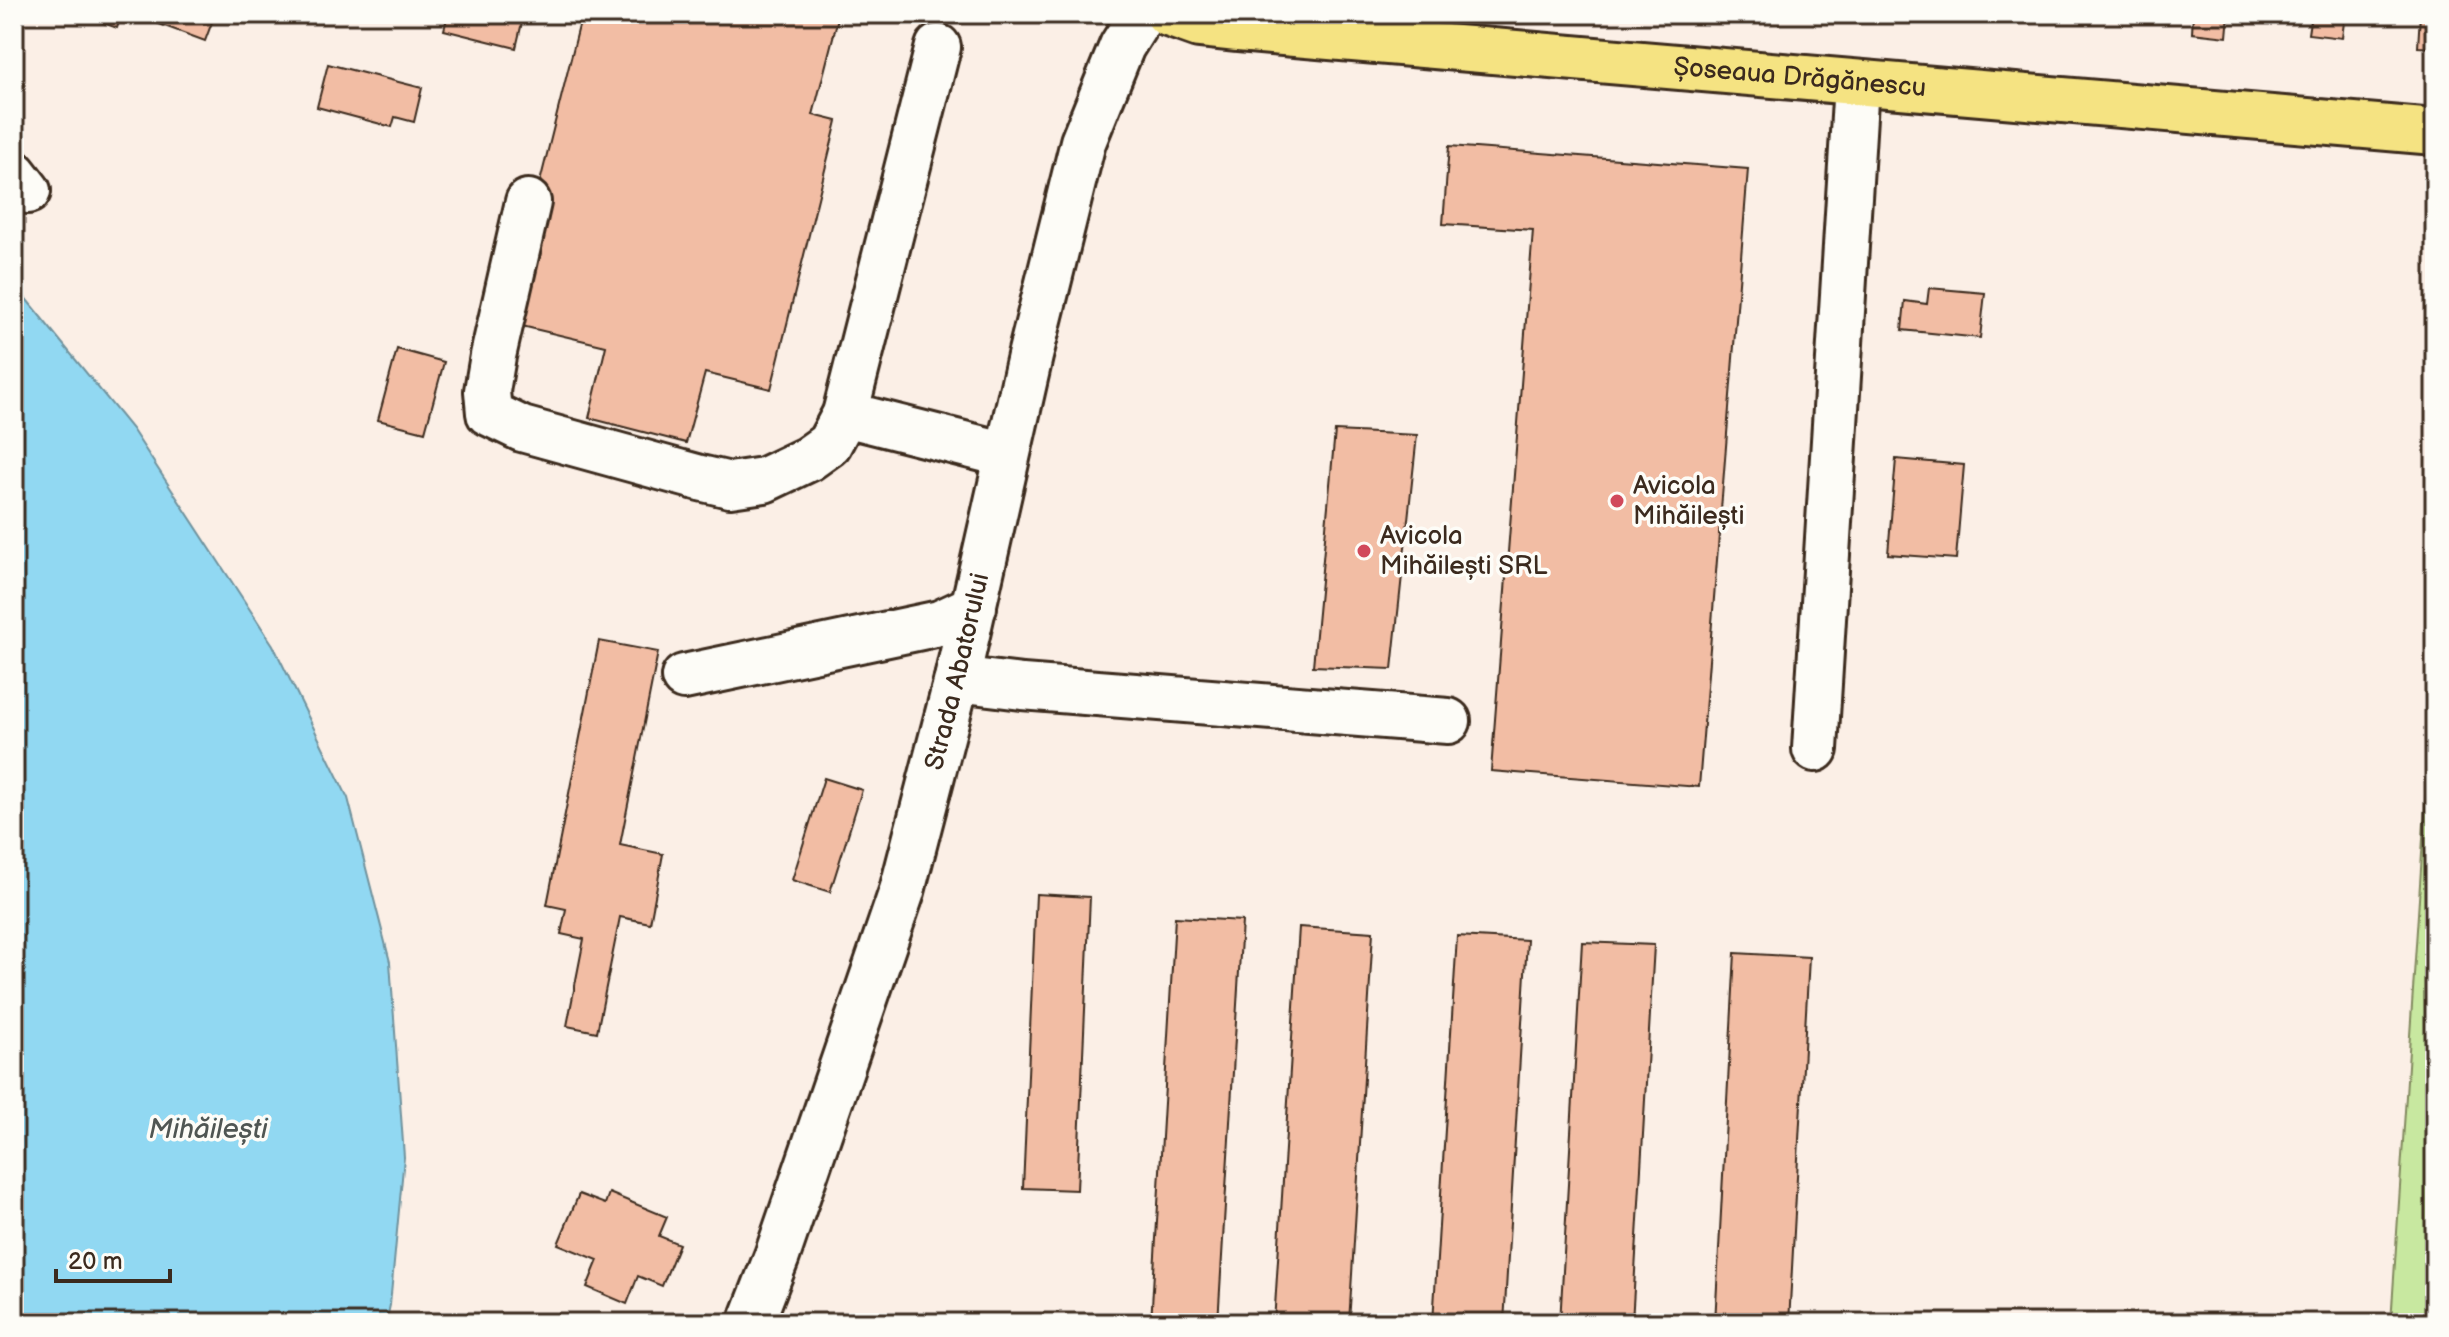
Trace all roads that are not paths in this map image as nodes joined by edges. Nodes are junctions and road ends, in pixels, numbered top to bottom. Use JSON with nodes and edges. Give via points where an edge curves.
{"nodes":[{"id":1,"x":1142,"y":14,"type":"edge"},
{"id":2,"x":1168,"y":14,"type":"edge"},
{"id":3,"x":938,"y":47,"type":"dead end"},
{"id":4,"x":1856,"y":84,"type":"junction"},
{"id":5,"x":2435,"y":132,"type":"edge"},
{"id":6,"x":528,"y":202,"type":"dead end"},
{"id":7,"x":845,"y":414,"type":"junction"},
{"id":8,"x":1007,"y":455,"type":"junction"},
{"id":9,"x":974,"y":607,"type":"junction"},
{"id":10,"x":684,"y":677,"type":"dead end"},
{"id":11,"x":957,"y":679,"type":"junction"},
{"id":12,"x":1448,"y":721,"type":"dead end"},
{"id":13,"x":1815,"y":749,"type":"dead end"},
{"id":14,"x":751,"y":1323,"type":"edge"}],
"edges":[{"from":1,"to":8,"type":"street","name":"Strada Abatorului","via":[[1122,46],[1083,142]]},
{"from":2,"to":4,"type":"main road","name":"Șoseaua Drăgănescu","via":[[1199,25],[1236,29]]},
{"from":3,"to":7,"type":"street"},
{"from":4,"to":5,"type":"main road","name":"Șoseaua Drăgănescu"},
{"from":4,"to":13,"type":"street"},
{"from":6,"to":7,"type":"street","via":[[493,356],[489,413],[522,429],[730,485],[764,480],[808,459],[829,444]]},
{"from":7,"to":8,"type":"street"},
{"from":8,"to":9,"type":"street","name":"Strada Abatorului"},
{"from":9,"to":10,"type":"street","via":[[940,623]]},
{"from":9,"to":11,"type":"street","name":"Strada Abatorului"},
{"from":11,"to":12,"type":"street"},
{"from":11,"to":14,"type":"street","name":"Strada Abatorului","via":[[902,891]]}]}
